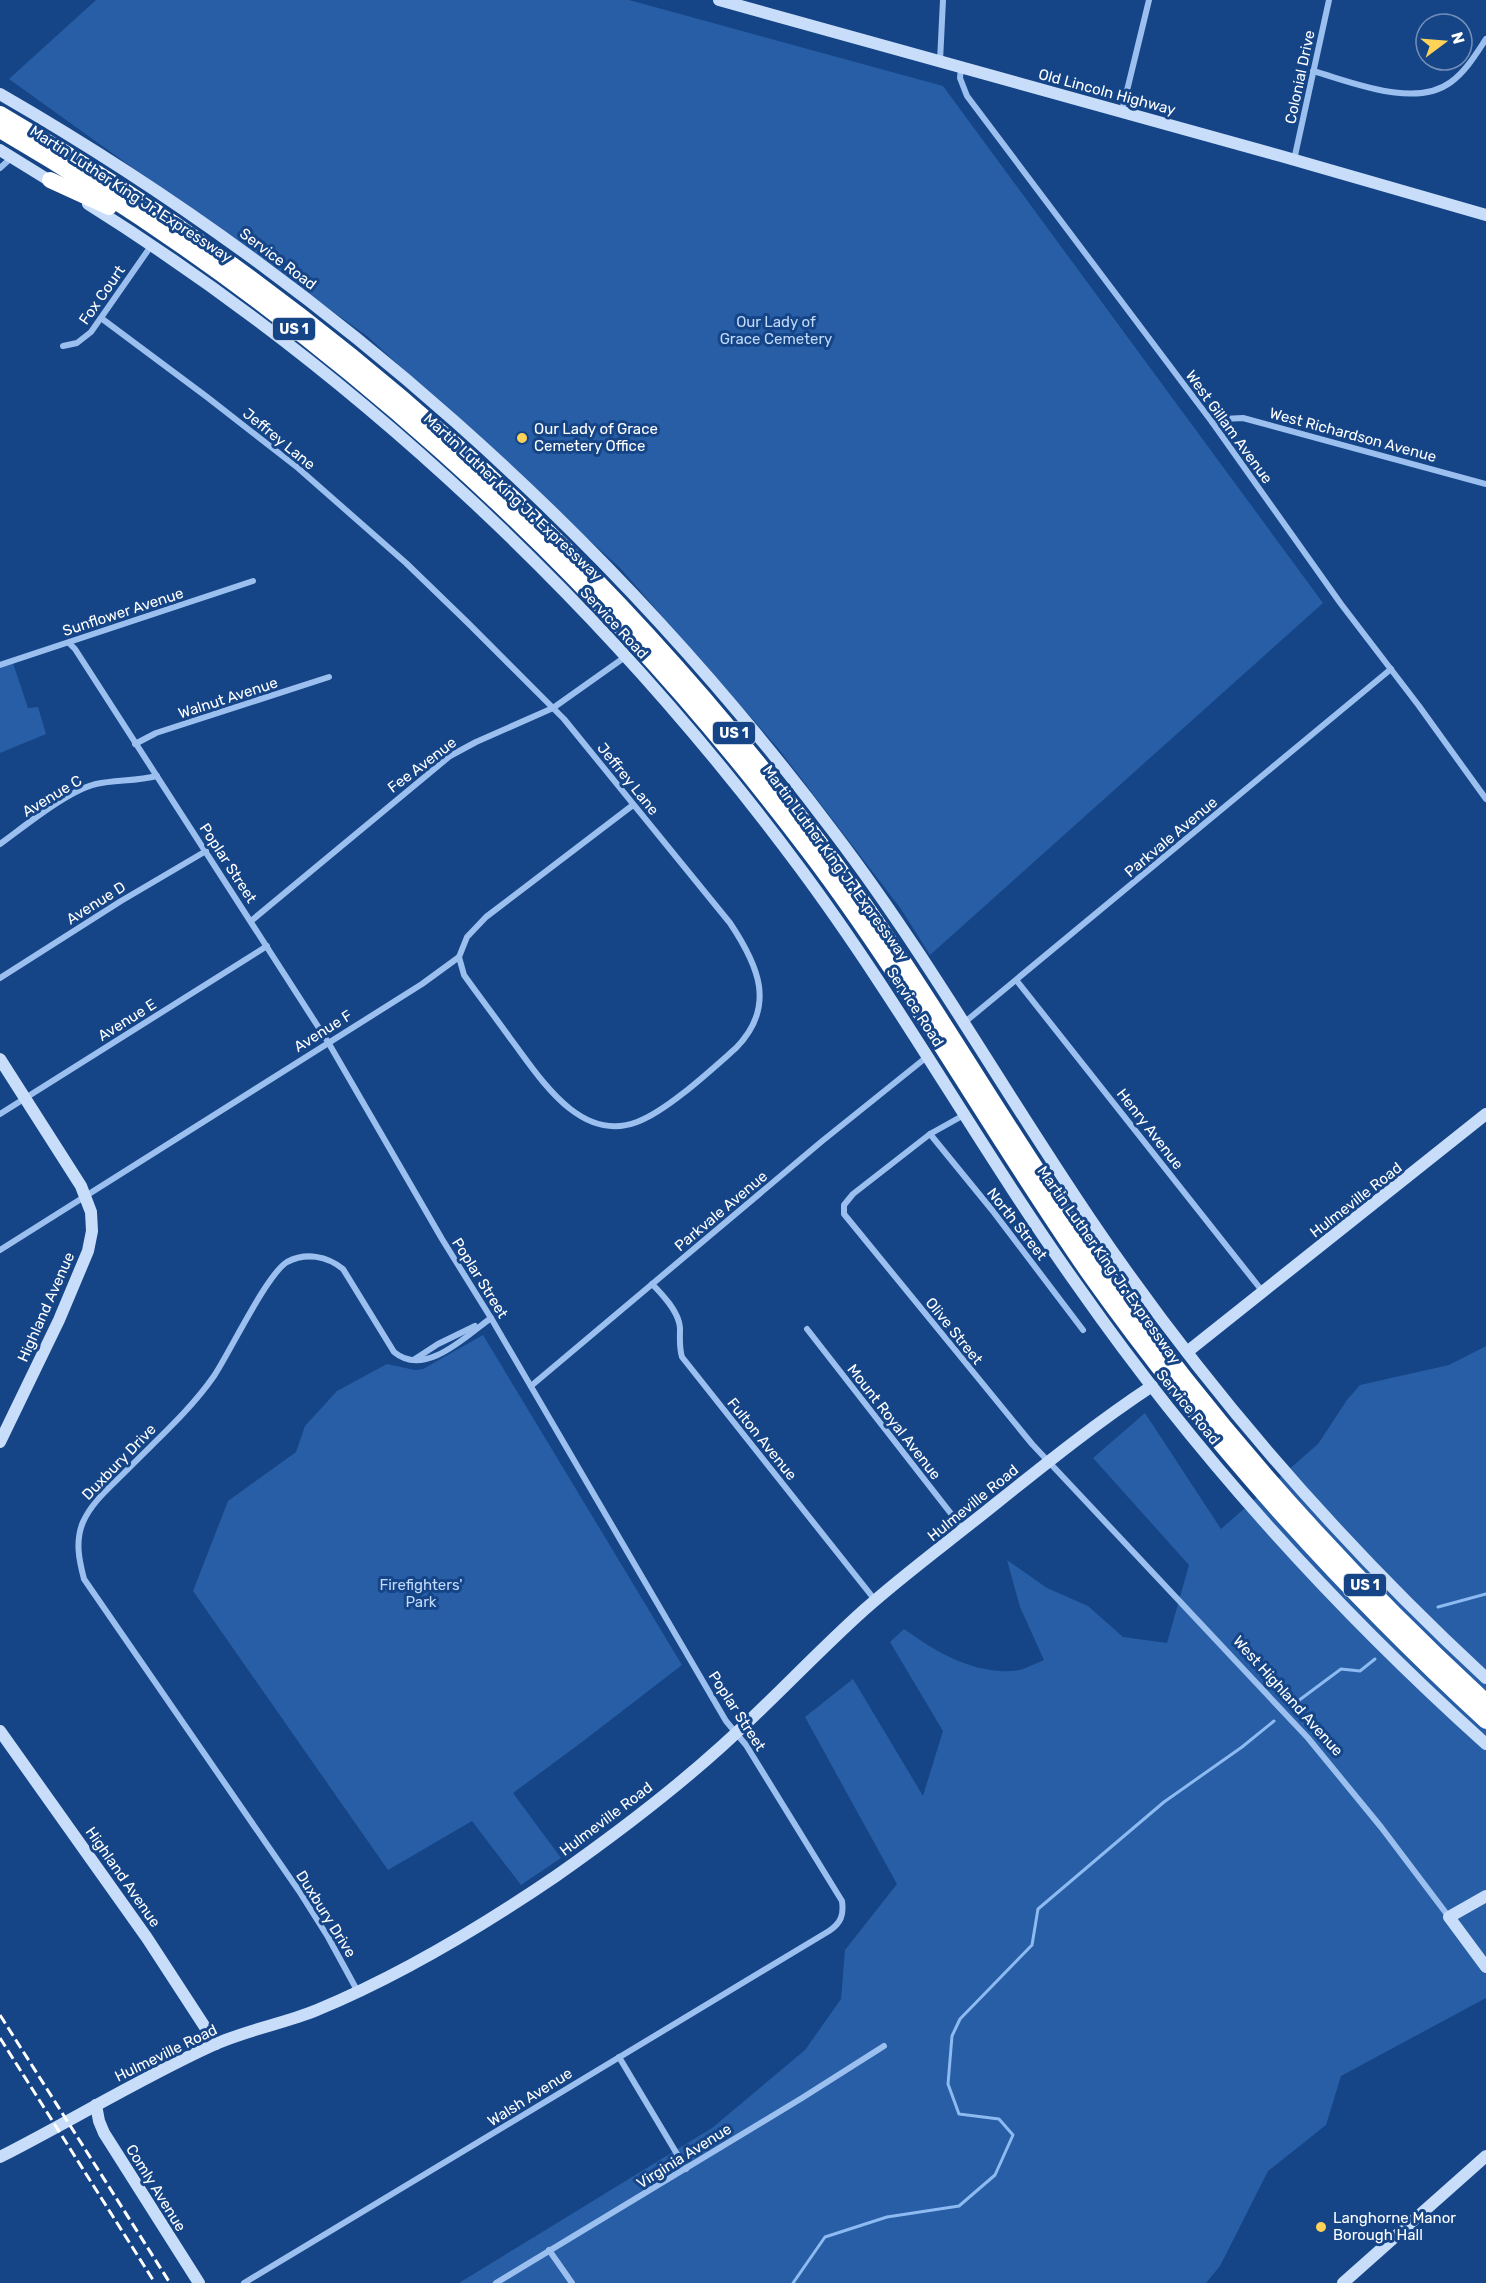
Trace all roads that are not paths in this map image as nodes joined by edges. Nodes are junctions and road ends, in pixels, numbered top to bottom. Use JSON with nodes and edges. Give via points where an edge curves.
{"nodes":[{"id":1,"x":719,"y":0,"type":"edge"},
{"id":2,"x":943,"y":0,"type":"edge"},
{"id":3,"x":1149,"y":0,"type":"edge"},
{"id":4,"x":1329,"y":0,"type":"edge"},
{"id":5,"x":1486,"y":39,"type":"edge"},
{"id":6,"x":940,"y":61,"type":"junction"},
{"id":7,"x":961,"y":67,"type":"junction"},
{"id":8,"x":1313,"y":71,"type":"junction"},
{"id":9,"x":0,"y":94,"type":"edge"},
{"id":10,"x":1122,"y":111,"type":"junction"},
{"id":11,"x":0,"y":114,"type":"edge"},
{"id":12,"x":0,"y":130,"type":"edge"},
{"id":13,"x":0,"y":150,"type":"edge"},
{"id":14,"x":12,"y":157,"type":"junction"},
{"id":15,"x":1294,"y":160,"type":"junction"},
{"id":16,"x":0,"y":168,"type":"edge"},
{"id":17,"x":50,"y":180,"type":"junction"},
{"id":18,"x":1486,"y":215,"type":"edge"},
{"id":19,"x":156,"y":229,"type":"junction"},
{"id":20,"x":151,"y":246,"type":"junction"},
{"id":21,"x":101,"y":318,"type":"junction"},
{"id":22,"x":63,"y":346,"type":"dead end"},
{"id":23,"x":1212,"y":422,"type":"junction"},
{"id":24,"x":1486,"y":484,"type":"edge"},
{"id":25,"x":253,"y":581,"type":"dead end"},
{"id":26,"x":69,"y":643,"type":"junction"},
{"id":27,"x":625,"y":657,"type":"junction"},
{"id":28,"x":0,"y":664,"type":"edge"},
{"id":29,"x":1391,"y":669,"type":"junction"},
{"id":30,"x":329,"y":677,"type":"dead end"},
{"id":31,"x":554,"y":708,"type":"junction"},
{"id":32,"x":135,"y":744,"type":"junction"},
{"id":33,"x":157,"y":776,"type":"junction"},
{"id":34,"x":1486,"y":799,"type":"edge"},
{"id":35,"x":633,"y":805,"type":"junction"},
{"id":36,"x":0,"y":844,"type":"edge"},
{"id":37,"x":206,"y":851,"type":"junction"},
{"id":38,"x":251,"y":921,"type":"junction"},
{"id":39,"x":267,"y":946,"type":"junction"},
{"id":40,"x":459,"y":957,"type":"junction"},
{"id":41,"x":0,"y":978,"type":"edge"},
{"id":42,"x":1017,"y":981,"type":"junction"},
{"id":43,"x":965,"y":1022,"type":"junction"},
{"id":44,"x":328,"y":1042,"type":"junction"},
{"id":45,"x":928,"y":1055,"type":"junction"},
{"id":46,"x":0,"y":1059,"type":"edge"},
{"id":47,"x":26,"y":1098,"type":"junction"},
{"id":48,"x":0,"y":1114,"type":"edge"},
{"id":49,"x":965,"y":1114,"type":"junction"},
{"id":50,"x":1486,"y":1114,"type":"edge"},
{"id":51,"x":930,"y":1134,"type":"junction"},
{"id":52,"x":85,"y":1196,"type":"junction"},
{"id":53,"x":0,"y":1250,"type":"edge"},
{"id":54,"x":652,"y":1284,"type":"junction"},
{"id":55,"x":1263,"y":1292,"type":"junction"},
{"id":56,"x":491,"y":1318,"type":"junction"},
{"id":57,"x":807,"y":1329,"type":"dead end"},
{"id":58,"x":1083,"y":1330,"type":"dead end"},
{"id":59,"x":1187,"y":1352,"type":"junction"},
{"id":60,"x":531,"y":1386,"type":"junction"},
{"id":61,"x":1152,"y":1386,"type":"junction"},
{"id":62,"x":0,"y":1443,"type":"edge"},
{"id":63,"x":1048,"y":1462,"type":"junction"},
{"id":64,"x":963,"y":1529,"type":"junction"},
{"id":65,"x":875,"y":1601,"type":"junction"},
{"id":66,"x":1407,"y":1646,"type":"junction"},
{"id":67,"x":1435,"y":1652,"type":"junction"},
{"id":68,"x":1486,"y":1678,"type":"edge"},
{"id":69,"x":1486,"y":1688,"type":"edge"},
{"id":70,"x":1486,"y":1702,"type":"edge"},
{"id":71,"x":1486,"y":1720,"type":"edge"},
{"id":72,"x":0,"y":1731,"type":"edge"},
{"id":73,"x":1486,"y":1731,"type":"edge"},
{"id":74,"x":735,"y":1734,"type":"junction"},
{"id":75,"x":1486,"y":1744,"type":"edge"},
{"id":76,"x":1486,"y":1896,"type":"edge"},
{"id":77,"x":1449,"y":1917,"type":"junction"},
{"id":78,"x":829,"y":1931,"type":"joint"},
{"id":79,"x":1486,"y":1967,"type":"edge"},
{"id":80,"x":358,"y":1992,"type":"junction"},
{"id":81,"x":216,"y":2044,"type":"junction"},
{"id":82,"x":884,"y":2046,"type":"dead end"},
{"id":83,"x":619,"y":2057,"type":"junction"},
{"id":84,"x":96,"y":2105,"type":"junction"},
{"id":85,"x":1486,"y":2156,"type":"edge"},
{"id":86,"x":0,"y":2157,"type":"edge"},
{"id":87,"x":686,"y":2169,"type":"junction"},
{"id":88,"x":549,"y":2250,"type":"junction"},
{"id":89,"x":199,"y":2283,"type":"edge"},
{"id":90,"x":244,"y":2283,"type":"edge"},
{"id":91,"x":496,"y":2283,"type":"edge"},
{"id":92,"x":572,"y":2283,"type":"edge"},
{"id":93,"x":1343,"y":2283,"type":"edge"}],
"edges":[{"from":1,"to":6,"type":"street","name":"Old Lincoln Highway"},
{"from":2,"to":6,"type":"street"},
{"from":3,"to":10,"type":"street"},
{"from":4,"to":8,"type":"street","name":"Colonial Drive"},
{"from":5,"to":8,"type":"street","via":[[1459,75],[1429,93],[1388,91]]},
{"from":6,"to":7,"type":"street","name":"Old Lincoln Highway"},
{"from":7,"to":10,"type":"street","name":"Old Lincoln Highway"},
{"from":7,"to":23,"type":"street","name":"West Gillam Avenue","via":[[966,96]]},
{"from":8,"to":15,"type":"street","name":"Colonial Drive"},
{"from":9,"to":43,"type":"street","name":"Service Road","via":[[125,170],[268,269],[404,377],[533,493],[654,616],[767,747],[866,875]]},
{"from":10,"to":15,"type":"street","name":"Old Lincoln Highway"},
{"from":11,"to":67,"type":"highway","name":"Martin Luther King Jr. Expressway","number":"US 1","via":[[164,217],[348,354],[478,465],[641,628],[754,758],[858,895],[1070,1220],[1160,1346],[1299,1514]]},
{"from":12,"to":19,"type":"highway","name":"Martin Luther King Jr. Expressway","number":"US 1"},
{"from":13,"to":14,"type":"street","name":"Service Road"},
{"from":14,"to":16,"type":"street"},
{"from":14,"to":17,"type":"street","name":"Service Road"},
{"from":15,"to":18,"type":"street","name":"Old Lincoln Highway"},
{"from":17,"to":19,"type":"highway"},
{"from":17,"to":20,"type":"street","name":"Service Road"},
{"from":19,"to":66,"type":"highway","name":"Martin Luther King Jr. Expressway","number":"US 1","via":[[294,329],[426,438],[551,555],[669,680],[764,793],[853,912],[1045,1208],[1149,1354],[1250,1479]]},
{"from":20,"to":21,"type":"street","name":"Fox Court"},
{"from":20,"to":27,"type":"street","name":"Service Road","via":[[284,343],[406,444],[531,559]]},
{"from":21,"to":22,"type":"street","name":"Fox Court","via":[[82,340]]},
{"from":21,"to":31,"type":"street","name":"Jeffrey Lane","via":[[216,404],[344,508]]},
{"from":23,"to":24,"type":"street","name":"West Richardson Avenue","via":[[1243,418]]},
{"from":23,"to":29,"type":"street","name":"West Gillam Avenue"},
{"from":25,"to":26,"type":"street","name":"Sunflower Avenue"},
{"from":26,"to":28,"type":"street","name":"Sunflower Avenue"},
{"from":26,"to":32,"type":"street","name":"Poplar Street"},
{"from":27,"to":31,"type":"street","name":"Fee Avenue"},
{"from":27,"to":45,"type":"street","name":"Service Road","via":[[693,733],[799,867]]},
{"from":29,"to":34,"type":"street","name":"West Gillam Avenue"},
{"from":29,"to":42,"type":"street","name":"Parkvale Avenue"},
{"from":30,"to":32,"type":"street","name":"Walnut Avenue","via":[[156,733]]},
{"from":31,"to":35,"type":"street","name":"Jeffrey Lane"},
{"from":31,"to":38,"type":"street","name":"Fee Avenue","via":[[450,756]]},
{"from":32,"to":33,"type":"street","name":"Poplar Street"},
{"from":33,"to":36,"type":"street","name":"Avenue C","via":[[85,788]]},
{"from":33,"to":37,"type":"street","name":"Poplar Street"},
{"from":35,"to":40,"type":"street","name":"Avenue F","via":[[486,917],[467,937]]},
{"from":35,"to":40,"type":"street","name":"Jeffrey Lane","via":[[730,923],[753,961],[758,978],[758,1009],[750,1032],[736,1048],[642,1120],[620,1125],[595,1123],[575,1113],[552,1092],[464,975]]},
{"from":37,"to":38,"type":"street","name":"Poplar Street"},
{"from":37,"to":41,"type":"street","name":"Avenue D"},
{"from":38,"to":39,"type":"street","name":"Poplar Street"},
{"from":39,"to":44,"type":"street","name":"Poplar Street"},
{"from":39,"to":47,"type":"street","name":"Avenue E"},
{"from":40,"to":44,"type":"street","name":"Avenue F"},
{"from":42,"to":43,"type":"street","name":"Parkvale Avenue"},
{"from":42,"to":55,"type":"street","name":"Henry Avenue"},
{"from":43,"to":59,"type":"street","name":"Service Road","via":[[1091,1220]]},
{"from":44,"to":52,"type":"street","name":"Avenue F"},
{"from":44,"to":56,"type":"street","name":"Poplar Street"},
{"from":45,"to":49,"type":"street","name":"Service Road"},
{"from":45,"to":54,"type":"street","name":"Parkvale Avenue"},
{"from":46,"to":47,"type":"street","name":"Highland Avenue"},
{"from":47,"to":48,"type":"street","name":"Avenue E"},
{"from":47,"to":52,"type":"street","name":"Highland Avenue"},
{"from":49,"to":51,"type":"street"},
{"from":49,"to":61,"type":"street","name":"Service Road","via":[[1050,1248]]},
{"from":50,"to":55,"type":"street","name":"Hulmeville Road"},
{"from":51,"to":58,"type":"street","name":"North Street"},
{"from":51,"to":63,"type":"street","name":"Olive Street","via":[[847,1199],[844,1214]]},
{"from":52,"to":53,"type":"street","name":"Avenue F"},
{"from":52,"to":62,"type":"street","name":"Highland Avenue","via":[[92,1231],[84,1261]]},
{"from":54,"to":60,"type":"street","name":"Parkvale Avenue"},
{"from":54,"to":65,"type":"street","name":"Fulton Avenue","via":[[676,1315],[682,1357]]},
{"from":55,"to":59,"type":"street","name":"Hulmeville Road"},
{"from":56,"to":60,"type":"street","name":"Poplar Street"},
{"from":56,"to":80,"type":"street","name":"Duxbury Drive","via":[[412,1361],[401,1358],[348,1276],[335,1263],[309,1256],[287,1262],[272,1276],[213,1378],[95,1502],[82,1523],[78,1548],[84,1579],[299,1891]]},
{"from":57,"to":64,"type":"street","name":"Mount Royal Avenue"},
{"from":59,"to":68,"type":"street","name":"Service Road","via":[[1335,1527]]},
{"from":60,"to":74,"type":"street","name":"Poplar Street"},
{"from":61,"to":63,"type":"street","name":"Hulmeville Road"},
{"from":61,"to":75,"type":"street","name":"Service Road","via":[[1315,1577]]},
{"from":63,"to":64,"type":"street","name":"Hulmeville Road"},
{"from":63,"to":77,"type":"street","name":"West Highland Avenue","via":[[1308,1738]]},
{"from":64,"to":65,"type":"street","name":"Hulmeville Road"},
{"from":65,"to":74,"type":"street","name":"Hulmeville Road"},
{"from":66,"to":71,"type":"highway","name":"Martin Luther King Jr. Expressway","number":"US 1"},
{"from":66,"to":73,"type":"highway"},
{"from":67,"to":69,"type":"highway","via":[[1458,1662]]},
{"from":67,"to":70,"type":"highway","name":"Martin Luther King Jr. Expressway","number":"US 1"},
{"from":72,"to":81,"type":"street","name":"Highland Avenue","via":[[147,1938]]},
{"from":74,"to":78,"type":"street","name":"Poplar Street","via":[[746,1745],[842,1901],[841,1920]]},
{"from":74,"to":80,"type":"street","name":"Hulmeville Road","via":[[675,1786],[557,1875]]},
{"from":76,"to":77,"type":"street"},
{"from":77,"to":79,"type":"street","name":"West Highland Avenue"},
{"from":78,"to":83,"type":"street","name":"Walsh Avenue"},
{"from":80,"to":81,"type":"street","name":"Hulmeville Road","via":[[315,2011]]},
{"from":81,"to":84,"type":"street","name":"Hulmeville Road"},
{"from":82,"to":87,"type":"street","name":"Virginia Avenue"},
{"from":83,"to":87,"type":"street"},
{"from":83,"to":90,"type":"street","name":"Walsh Avenue"},
{"from":84,"to":86,"type":"street","name":"Hulmeville Road"},
{"from":84,"to":89,"type":"street","name":"Comly Avenue","via":[[108,2141]]},
{"from":85,"to":93,"type":"street"},
{"from":87,"to":88,"type":"street","name":"Virginia Avenue"},
{"from":88,"to":91,"type":"street","name":"Virginia Avenue"},
{"from":88,"to":92,"type":"street"}]}
